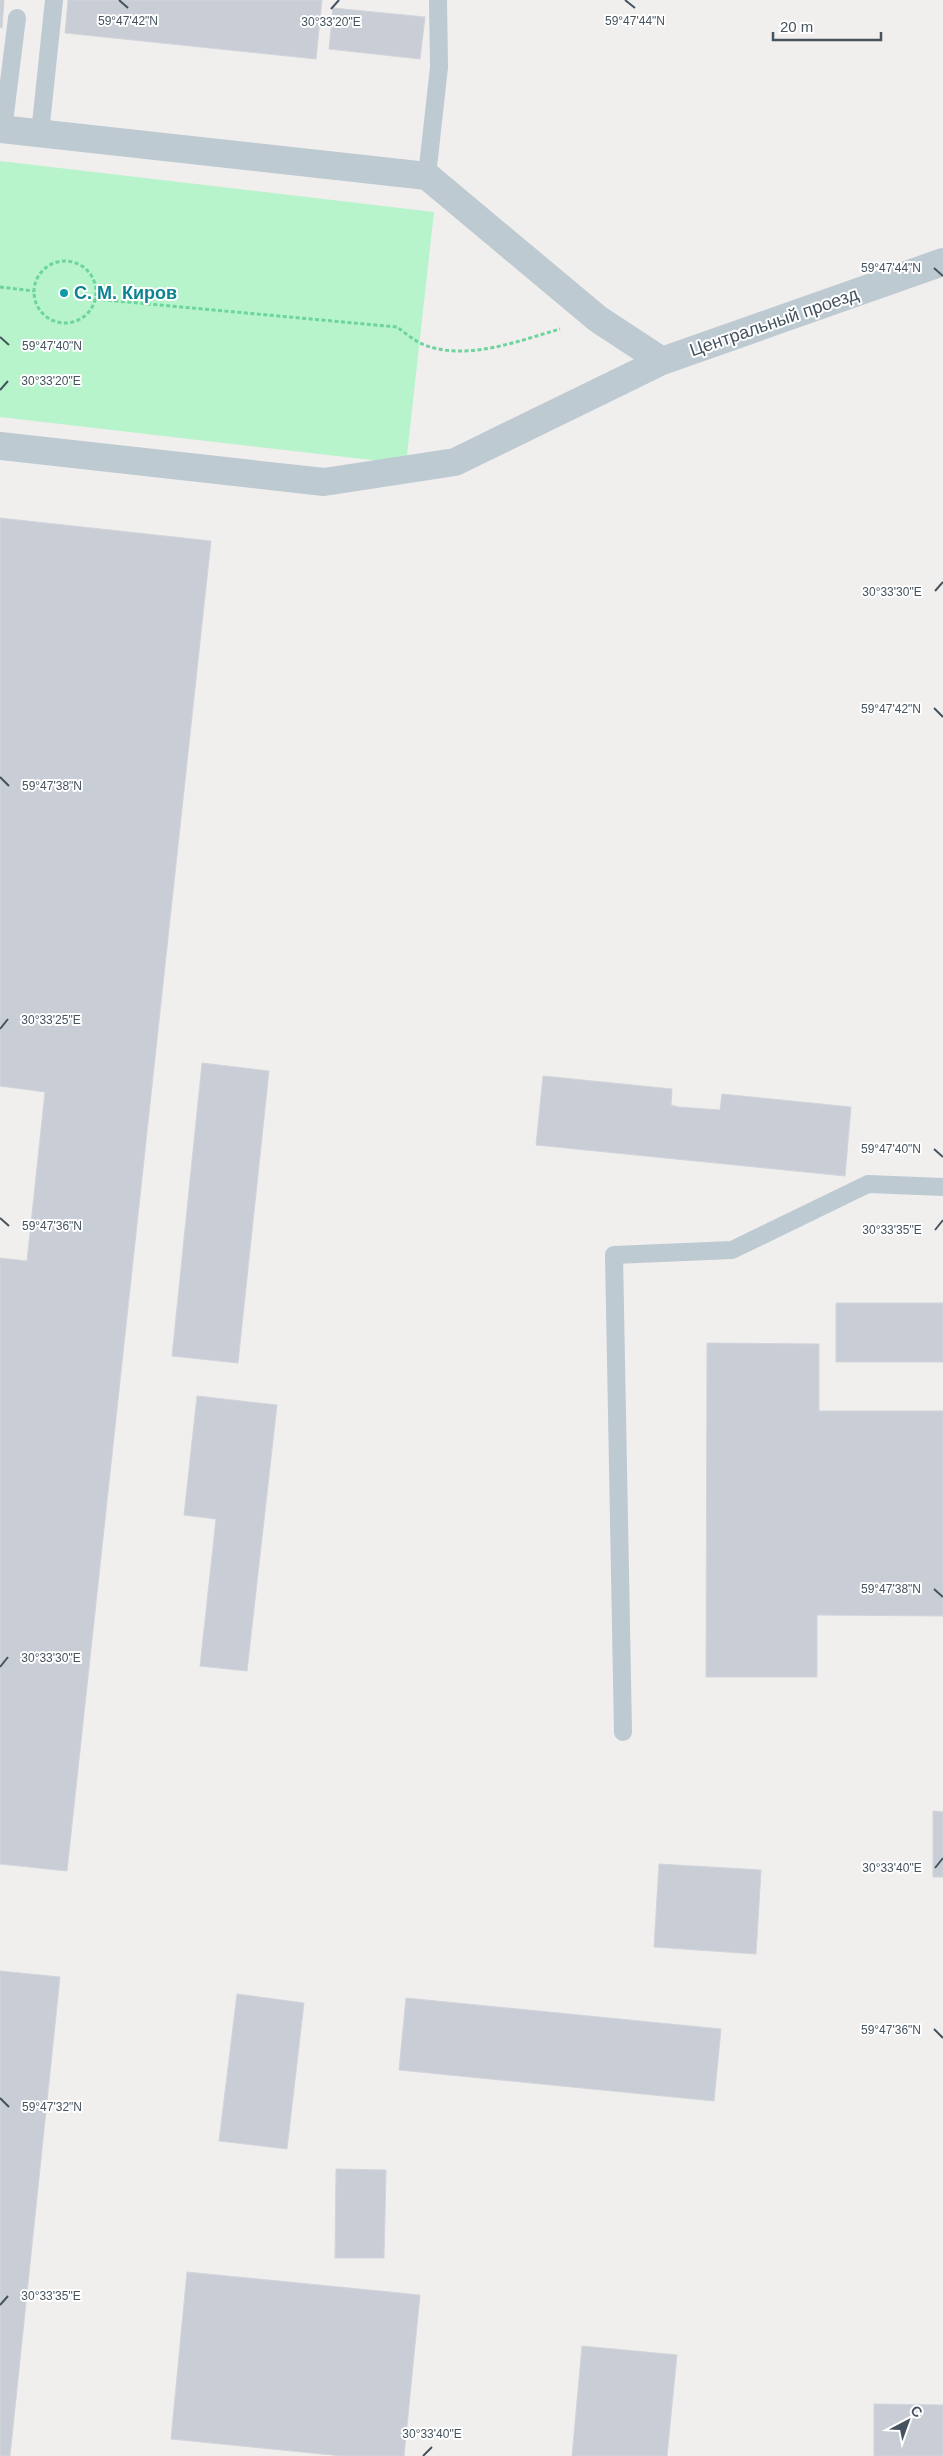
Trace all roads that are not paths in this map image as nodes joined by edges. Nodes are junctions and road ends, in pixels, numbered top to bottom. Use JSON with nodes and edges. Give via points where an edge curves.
{"nodes":[{"id":1,"x":54,"y":0,"type":"edge"},
{"id":2,"x":438,"y":0,"type":"edge"},
{"id":3,"x":17,"y":18,"type":"dead end"},
{"id":4,"x":2,"y":129,"type":"edge"},
{"id":5,"x":40,"y":133,"type":"junction"},
{"id":6,"x":427,"y":176,"type":"junction"},
{"id":7,"x":943,"y":262,"type":"edge"},
{"id":8,"x":662,"y":361,"type":"junction"},
{"id":9,"x":0,"y":446,"type":"edge"},
{"id":10,"x":943,"y":1187,"type":"edge"},
{"id":11,"x":623,"y":1732,"type":"dead end"}],
"edges":[{"from":1,"to":5,"type":"lane"},
{"from":2,"to":6,"type":"lane","via":[[439,67]]},
{"from":3,"to":4,"type":"lane"},
{"from":4,"to":5,"type":"street"},
{"from":5,"to":6,"type":"street"},
{"from":6,"to":8,"type":"street","via":[[598,320]]},
{"from":7,"to":8,"type":"street","name":"Центральный проезд"},
{"from":8,"to":9,"type":"street","name":"Центральный проезд","via":[[455,462],[324,482]]},
{"from":10,"to":11,"type":"lane","via":[[868,1184],[732,1250],[614,1256]]}]}
